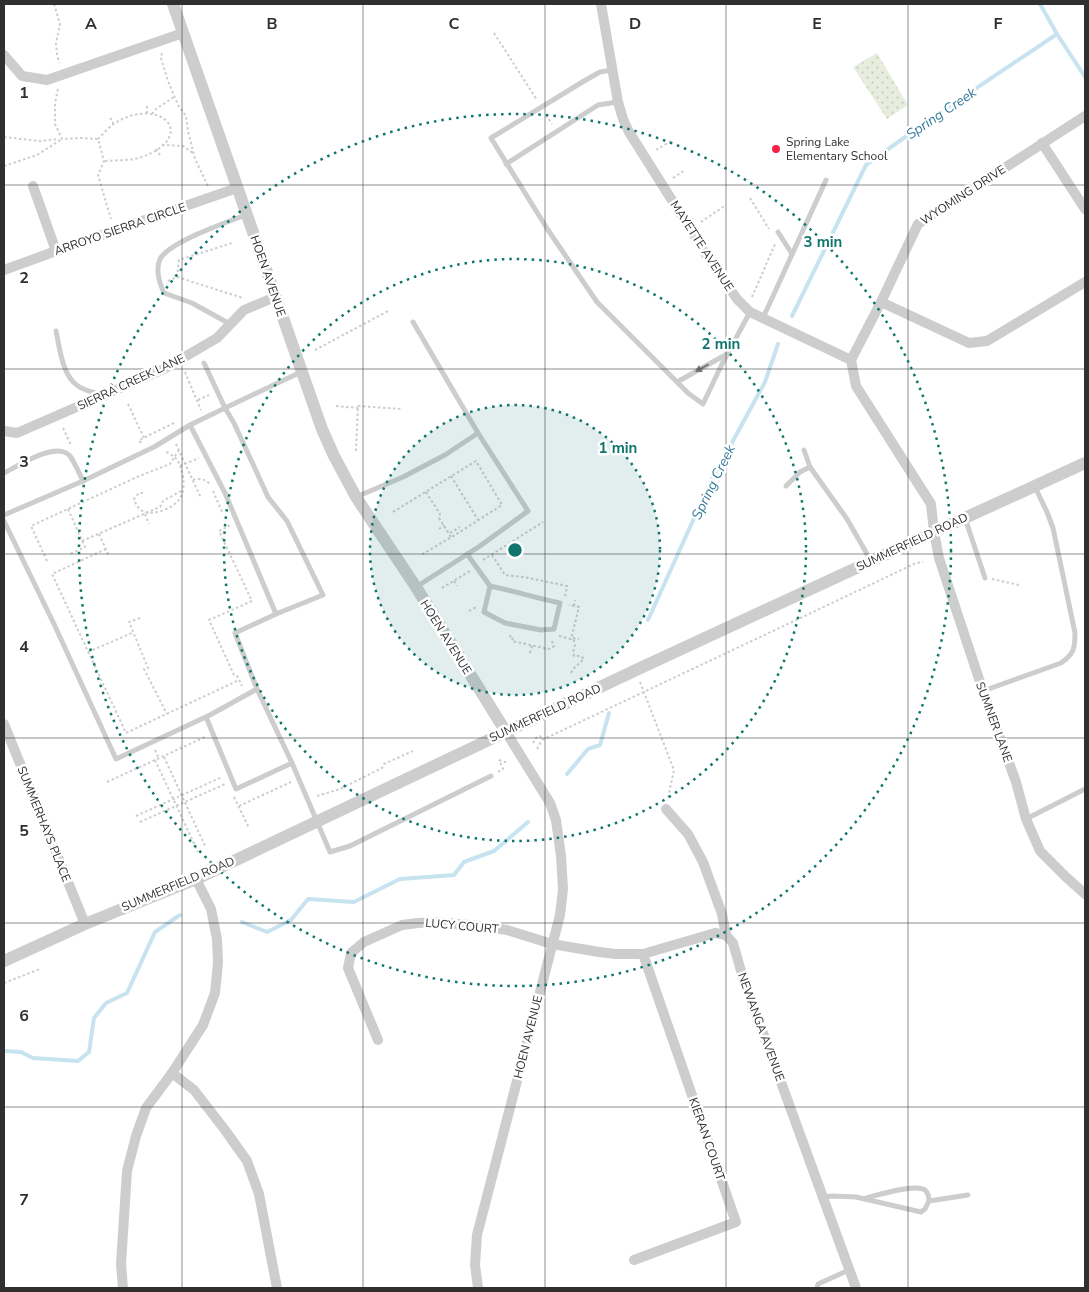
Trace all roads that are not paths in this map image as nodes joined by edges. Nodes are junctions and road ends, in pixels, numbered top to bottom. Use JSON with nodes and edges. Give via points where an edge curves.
{"nodes":[{"id":1,"x":173,"y":4,"type":"edge"},
{"id":2,"x":601,"y":4,"type":"edge"},
{"id":3,"x":183,"y":33,"type":"junction"},
{"id":4,"x":4,"y":55,"type":"edge"},
{"id":5,"x":612,"y":70,"type":"junction"},
{"id":6,"x":618,"y":102,"type":"junction"},
{"id":7,"x":1085,"y":116,"type":"edge"},
{"id":8,"x":1042,"y":143,"type":"junction"},
{"id":9,"x":506,"y":164,"type":"junction"},
{"id":10,"x":826,"y":180,"type":"dead end"},
{"id":11,"x":33,"y":186,"type":"dead end"},
{"id":12,"x":238,"y":188,"type":"junction"},
{"id":13,"x":1085,"y":209,"type":"edge"},
{"id":14,"x":246,"y":215,"type":"junction"},
{"id":15,"x":778,"y":232,"type":"dead end"},
{"id":16,"x":56,"y":251,"type":"junction"},
{"id":17,"x":792,"y":254,"type":"junction"},
{"id":18,"x":4,"y":270,"type":"edge"},
{"id":19,"x":1085,"y":282,"type":"edge"},
{"id":20,"x":275,"y":297,"type":"junction"},
{"id":21,"x":881,"y":302,"type":"junction"},
{"id":22,"x":750,"y":312,"type":"junction"},
{"id":23,"x":762,"y":318,"type":"junction"},
{"id":24,"x":413,"y":322,"type":"dead end"},
{"id":25,"x":230,"y":324,"type":"junction"},
{"id":26,"x":56,"y":331,"type":"dead end"},
{"id":27,"x":728,"y":354,"type":"junction"},
{"id":28,"x":851,"y":360,"type":"junction"},
{"id":29,"x":204,"y":363,"type":"dead end"},
{"id":30,"x":302,"y":372,"type":"junction"},
{"id":31,"x":677,"y":382,"type":"junction"},
{"id":32,"x":104,"y":396,"type":"junction"},
{"id":33,"x":225,"y":408,"type":"junction"},
{"id":34,"x":190,"y":425,"type":"junction"},
{"id":35,"x":4,"y":431,"type":"edge"},
{"id":36,"x":478,"y":433,"type":"junction"},
{"id":37,"x":804,"y":450,"type":"dead end"},
{"id":38,"x":1085,"y":463,"type":"edge"},
{"id":39,"x":810,"y":467,"type":"junction"},
{"id":40,"x":4,"y":473,"type":"edge"},
{"id":41,"x":83,"y":481,"type":"junction"},
{"id":42,"x":786,"y":486,"type":"dead end"},
{"id":43,"x":1034,"y":486,"type":"junction"},
{"id":44,"x":356,"y":497,"type":"junction"},
{"id":45,"x":4,"y":516,"type":"edge"},
{"id":46,"x":964,"y":518,"type":"junction"},
{"id":47,"x":4,"y":521,"type":"edge"},
{"id":48,"x":934,"y":532,"type":"junction"},
{"id":49,"x":468,"y":554,"type":"junction"},
{"id":50,"x":871,"y":561,"type":"junction"},
{"id":51,"x":985,"y":578,"type":"road end"},
{"id":52,"x":490,"y":586,"type":"junction"},
{"id":53,"x":416,"y":587,"type":"junction"},
{"id":54,"x":276,"y":614,"type":"junction"},
{"id":55,"x":257,"y":690,"type":"junction"},
{"id":56,"x":983,"y":691,"type":"junction"},
{"id":57,"x":206,"y":717,"type":"junction"},
{"id":58,"x":4,"y":724,"type":"edge"},
{"id":59,"x":506,"y":732,"type":"junction"},
{"id":60,"x":292,"y":763,"type":"junction"},
{"id":61,"x":491,"y":776,"type":"road end"},
{"id":62,"x":1085,"y":789,"type":"edge"},
{"id":63,"x":666,"y":809,"type":"road end"},
{"id":64,"x":1026,"y":819,"type":"junction"},
{"id":65,"x":317,"y":821,"type":"junction"},
{"id":66,"x":196,"y":879,"type":"junction"},
{"id":67,"x":1085,"y":894,"type":"edge"},
{"id":68,"x":85,"y":924,"type":"junction"},
{"id":69,"x":726,"y":935,"type":"junction"},
{"id":70,"x":552,"y":944,"type":"junction"},
{"id":71,"x":643,"y":954,"type":"junction"},
{"id":72,"x":4,"y":961,"type":"edge"},
{"id":73,"x":378,"y":1040,"type":"dead end"},
{"id":74,"x":172,"y":1073,"type":"junction"},
{"id":75,"x":968,"y":1195,"type":"dead end"},
{"id":76,"x":823,"y":1198,"type":"junction"},
{"id":77,"x":864,"y":1199,"type":"junction"},
{"id":78,"x":929,"y":1201,"type":"junction"},
{"id":79,"x":634,"y":1260,"type":"dead end"},
{"id":80,"x":849,"y":1270,"type":"junction"},
{"id":81,"x":122,"y":1288,"type":"edge"},
{"id":82,"x":277,"y":1288,"type":"edge"},
{"id":83,"x":478,"y":1288,"type":"edge"},
{"id":84,"x":817,"y":1288,"type":"edge"},
{"id":85,"x":856,"y":1288,"type":"edge"}],
"edges":[{"from":1,"to":3,"type":"street","name":"HOEN AVENUE"},
{"from":2,"to":5,"type":"street","name":"MAYETTE AVENUE"},
{"from":3,"to":4,"type":"street","via":[[47,80],[22,76]]},
{"from":3,"to":12,"type":"street","name":"HOEN AVENUE"},
{"from":5,"to":6,"type":"street","name":"MAYETTE AVENUE"},
{"from":5,"to":9,"type":"lane","via":[[600,72],[491,138]]},
{"from":6,"to":9,"type":"lane","via":[[598,105]]},
{"from":6,"to":22,"type":"street","name":"MAYETTE AVENUE","via":[[629,132],[649,164],[730,291]]},
{"from":7,"to":8,"type":"street","name":"WYOMING DRIVE"},
{"from":8,"to":13,"type":"street"},
{"from":8,"to":21,"type":"street","name":"WYOMING DRIVE","via":[[918,224]]},
{"from":9,"to":31,"type":"lane","via":[[597,302]]},
{"from":10,"to":17,"type":"lane"},
{"from":11,"to":16,"type":"street"},
{"from":12,"to":14,"type":"street","name":"HOEN AVENUE"},
{"from":12,"to":16,"type":"street","name":"ARROYO SIERRA CIRCLE"},
{"from":14,"to":20,"type":"street","name":"HOEN AVENUE"},
{"from":14,"to":25,"type":"lane","via":[[200,232],[168,250],[160,258],[157,270],[164,293],[192,303]]},
{"from":15,"to":17,"type":"lane"},
{"from":16,"to":18,"type":"street","name":"ARROYO SIERRA CIRCLE"},
{"from":17,"to":23,"type":"lane"},
{"from":19,"to":21,"type":"street","via":[[987,340],[969,343]]},
{"from":20,"to":25,"type":"street","name":"SIERRA CREEK LANE","via":[[244,310]]},
{"from":20,"to":30,"type":"street","name":"HOEN AVENUE"},
{"from":21,"to":28,"type":"street","name":"WYOMING DRIVE"},
{"from":22,"to":23,"type":"street","name":"MAYETTE AVENUE"},
{"from":22,"to":27,"type":"lane"},
{"from":23,"to":28,"type":"street","name":"MAYETTE AVENUE"},
{"from":24,"to":36,"type":"lane"},
{"from":25,"to":32,"type":"street","name":"SIERRA CREEK LANE","via":[[217,338],[164,369]]},
{"from":26,"to":32,"type":"lane","via":[[70,380]]},
{"from":27,"to":31,"type":"lane","one_way":true},
{"from":27,"to":31,"type":"lane","via":[[704,404]]},
{"from":28,"to":48,"type":"street","via":[[856,386],[931,504]]},
{"from":29,"to":33,"type":"lane"},
{"from":30,"to":33,"type":"lane"},
{"from":30,"to":44,"type":"street","name":"HOEN AVENUE","via":[[322,429]]},
{"from":32,"to":35,"type":"street","name":"SIERRA CREEK LANE","via":[[17,434]]},
{"from":33,"to":34,"type":"lane"},
{"from":33,"to":54,"type":"lane","via":[[268,497],[287,521],[323,595]]},
{"from":34,"to":41,"type":"lane","via":[[154,447]]},
{"from":34,"to":54,"type":"lane","via":[[225,493]]},
{"from":36,"to":44,"type":"lane","via":[[437,460]]},
{"from":36,"to":49,"type":"lane","via":[[528,511]]},
{"from":37,"to":39,"type":"lane"},
{"from":38,"to":43,"type":"street","name":"SUMMERFIELD ROAD"},
{"from":39,"to":42,"type":"lane"},
{"from":39,"to":50,"type":"lane","via":[[847,519]]},
{"from":40,"to":41,"type":"lane","via":[[39,455],[62,451],[69,455]]},
{"from":41,"to":45,"type":"lane"},
{"from":43,"to":46,"type":"street","name":"SUMMERFIELD ROAD"},
{"from":43,"to":56,"type":"lane","via":[[1053,528],[1075,646],[1061,663]]},
{"from":44,"to":53,"type":"street","name":"HOEN AVENUE"},
{"from":46,"to":48,"type":"street","name":"SUMMERFIELD ROAD"},
{"from":46,"to":51,"type":"lane"},
{"from":47,"to":57,"type":"lane","via":[[116,759]]},
{"from":48,"to":50,"type":"street","name":"SUMMERFIELD ROAD"},
{"from":48,"to":56,"type":"street","name":"SUMNER LANE","via":[[939,558]]},
{"from":49,"to":52,"type":"lane"},
{"from":49,"to":53,"type":"lane"},
{"from":50,"to":59,"type":"street","name":"SUMMERFIELD ROAD"},
{"from":52,"to":52,"type":"lane","via":[[484,612],[505,623],[541,630],[554,629],[560,603]]},
{"from":53,"to":59,"type":"street","name":"HOEN AVENUE"},
{"from":54,"to":55,"type":"lane","via":[[235,633]]},
{"from":55,"to":57,"type":"lane"},
{"from":55,"to":60,"type":"lane"},
{"from":56,"to":64,"type":"street","name":"SUMNER LANE"},
{"from":57,"to":60,"type":"lane","via":[[236,789]]},
{"from":58,"to":68,"type":"street","name":"SUMMERHAYS PLACE"},
{"from":59,"to":65,"type":"street","name":"SUMMERFIELD ROAD"},
{"from":59,"to":70,"type":"street","name":"HOEN AVENUE","via":[[550,803],[556,820],[564,889]]},
{"from":60,"to":65,"type":"lane"},
{"from":61,"to":65,"type":"lane","via":[[350,846],[330,852]]},
{"from":62,"to":64,"type":"lane"},
{"from":63,"to":69,"type":"street","name":"NEWANGA AVENUE","via":[[688,834],[703,862]]},
{"from":64,"to":67,"type":"street","name":"SUMNER LANE","via":[[1040,852]]},
{"from":65,"to":66,"type":"street","name":"SUMMERFIELD ROAD"},
{"from":66,"to":68,"type":"street","name":"SUMMERFIELD ROAD"},
{"from":66,"to":74,"type":"street","via":[[212,909],[218,963],[215,993],[203,1025]]},
{"from":68,"to":72,"type":"street","name":"SUMMERFIELD ROAD"},
{"from":69,"to":71,"type":"street","via":[[715,933]]},
{"from":69,"to":76,"type":"street","name":"NEWANGA AVENUE","via":[[733,943]]},
{"from":70,"to":71,"type":"street","via":[[599,952]]},
{"from":70,"to":73,"type":"street","name":"LUCY COURT","via":[[507,930],[436,922],[402,925],[364,942],[351,953],[348,968]]},
{"from":70,"to":83,"type":"street","name":"HOEN AVENUE","via":[[477,1234],[475,1265]]},
{"from":71,"to":79,"type":"street","name":"KIERAN COURT","via":[[736,1222]]},
{"from":74,"to":81,"type":"street","via":[[146,1108],[127,1171]]},
{"from":74,"to":82,"type":"street","via":[[194,1090],[246,1161],[259,1194]]},
{"from":75,"to":78,"type":"lane"},
{"from":76,"to":77,"type":"lane"},
{"from":76,"to":80,"type":"street","name":"NEWANGA AVENUE"},
{"from":77,"to":78,"type":"lane","via":[[921,1212]]},
{"from":77,"to":78,"type":"lane","via":[[915,1188],[925,1190]]},
{"from":80,"to":84,"type":"lane","via":[[818,1284]]},
{"from":80,"to":85,"type":"street","name":"NEWANGA AVENUE"}]}
